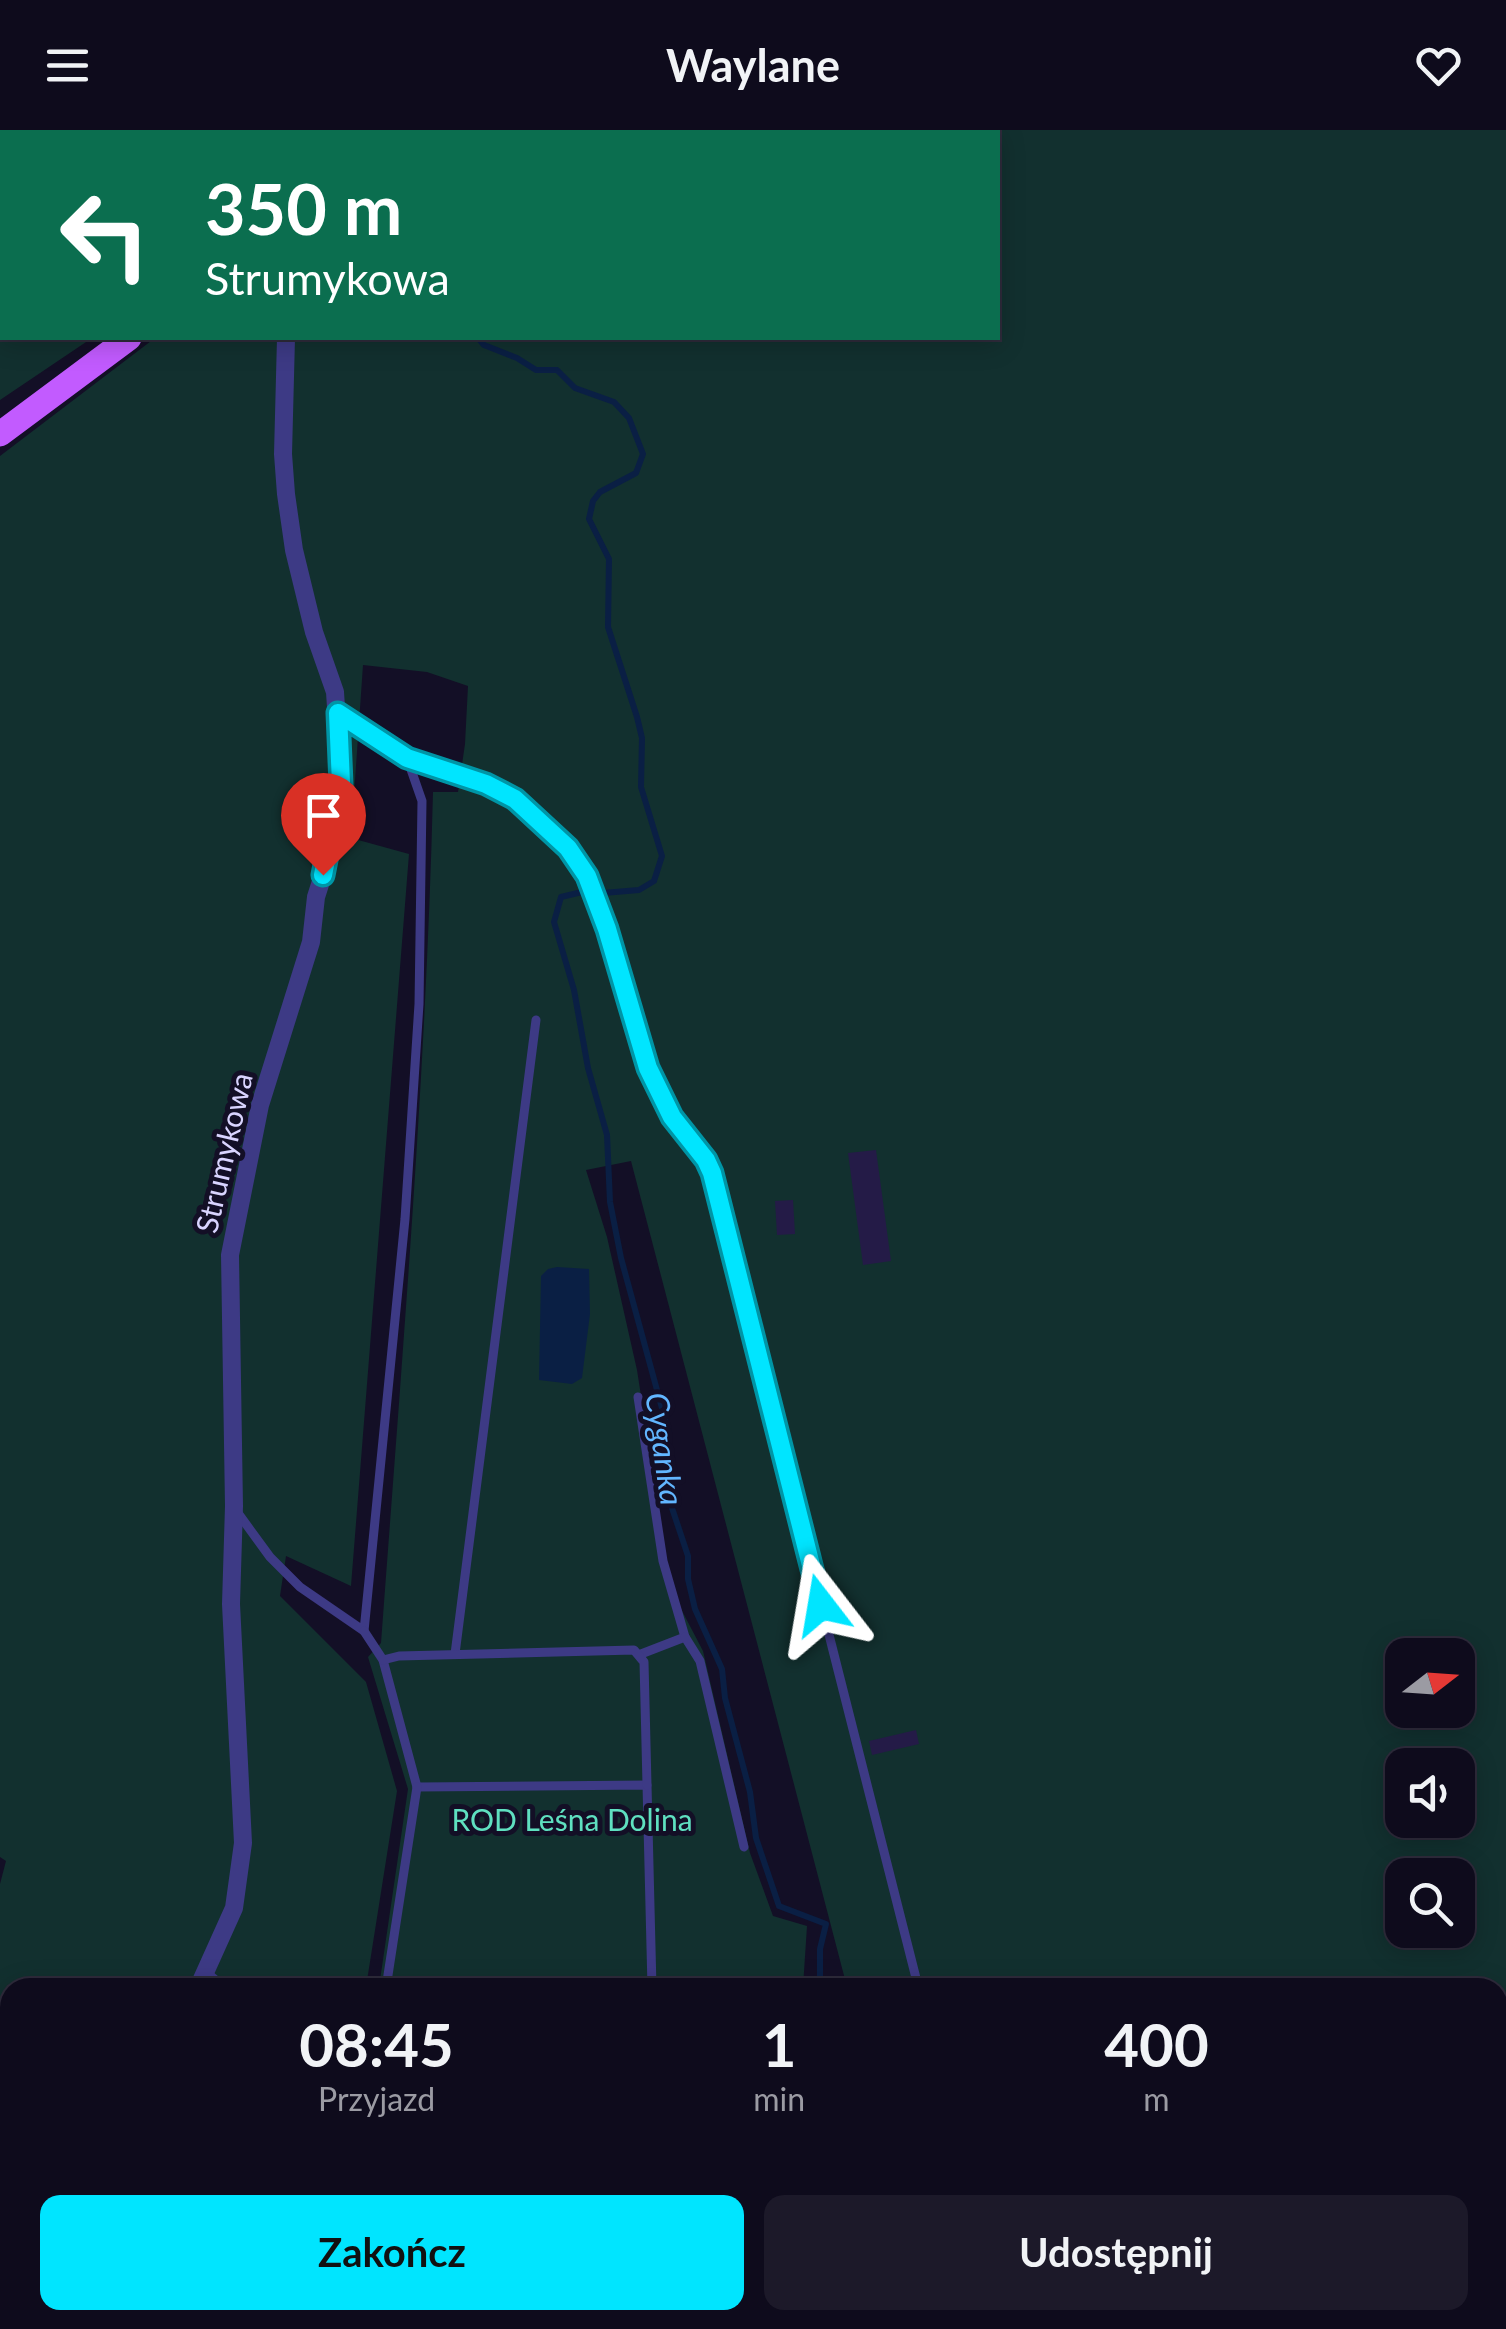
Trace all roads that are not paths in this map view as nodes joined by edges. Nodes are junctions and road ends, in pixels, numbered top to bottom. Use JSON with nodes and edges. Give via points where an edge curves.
{"nodes":[{"id":1,"x":125,"y":340,"type":"edge"},
{"id":2,"x":286,"y":340,"type":"edge"},
{"id":3,"x":0,"y":434,"type":"edge"},
{"id":4,"x":338,"y":713,"type":"junction"},
{"id":5,"x":407,"y":758,"type":"junction"},
{"id":6,"x":536,"y":1020,"type":"dead end"},
{"id":7,"x":638,"y":1397,"type":"dead end"},
{"id":8,"x":234,"y":1506,"type":"junction"},
{"id":9,"x":364,"y":1631,"type":"junction"},
{"id":10,"x":686,"y":1637,"type":"junction"},
{"id":11,"x":455,"y":1654,"type":"junction"},
{"id":12,"x":641,"y":1654,"type":"junction"},
{"id":13,"x":383,"y":1660,"type":"junction"},
{"id":14,"x":647,"y":1784,"type":"junction"},
{"id":15,"x":417,"y":1787,"type":"junction"},
{"id":16,"x":744,"y":1847,"type":"dead end"},
{"id":17,"x":203,"y":1978,"type":"edge"},
{"id":18,"x":388,"y":1978,"type":"edge"},
{"id":19,"x":652,"y":1978,"type":"edge"},
{"id":20,"x":916,"y":1978,"type":"dead end"}],
"edges":[{"from":1,"to":3,"type":"main road"},
{"from":2,"to":4,"type":"street","name":"Strumykowa","via":[[286,494],[294,550]]},
{"from":4,"to":5,"type":"lane"},
{"from":4,"to":8,"type":"street","name":"Strumykowa","via":[[341,784],[330,854],[311,942],[260,1105],[230,1254]]},
{"from":5,"to":9,"type":"lane","via":[[422,801],[420,1004]]},
{"from":5,"to":20,"type":"lane","via":[[515,799],[568,848],[607,929],[648,1068],[672,1117],[712,1173]]},
{"from":6,"to":11,"type":"lane"},
{"from":7,"to":10,"type":"lane","via":[[662,1561]]},
{"from":8,"to":9,"type":"lane","via":[[300,1587]]},
{"from":8,"to":17,"type":"street","name":"Strumykowa","via":[[243,1843],[234,1908]]},
{"from":9,"to":13,"type":"lane"},
{"from":10,"to":12,"type":"lane"},
{"from":10,"to":16,"type":"lane","via":[[700,1661]]},
{"from":11,"to":12,"type":"lane"},
{"from":11,"to":13,"type":"lane"},
{"from":12,"to":14,"type":"lane"},
{"from":13,"to":15,"type":"lane"},
{"from":14,"to":15,"type":"lane"},
{"from":14,"to":19,"type":"lane"},
{"from":15,"to":18,"type":"lane"}]}
